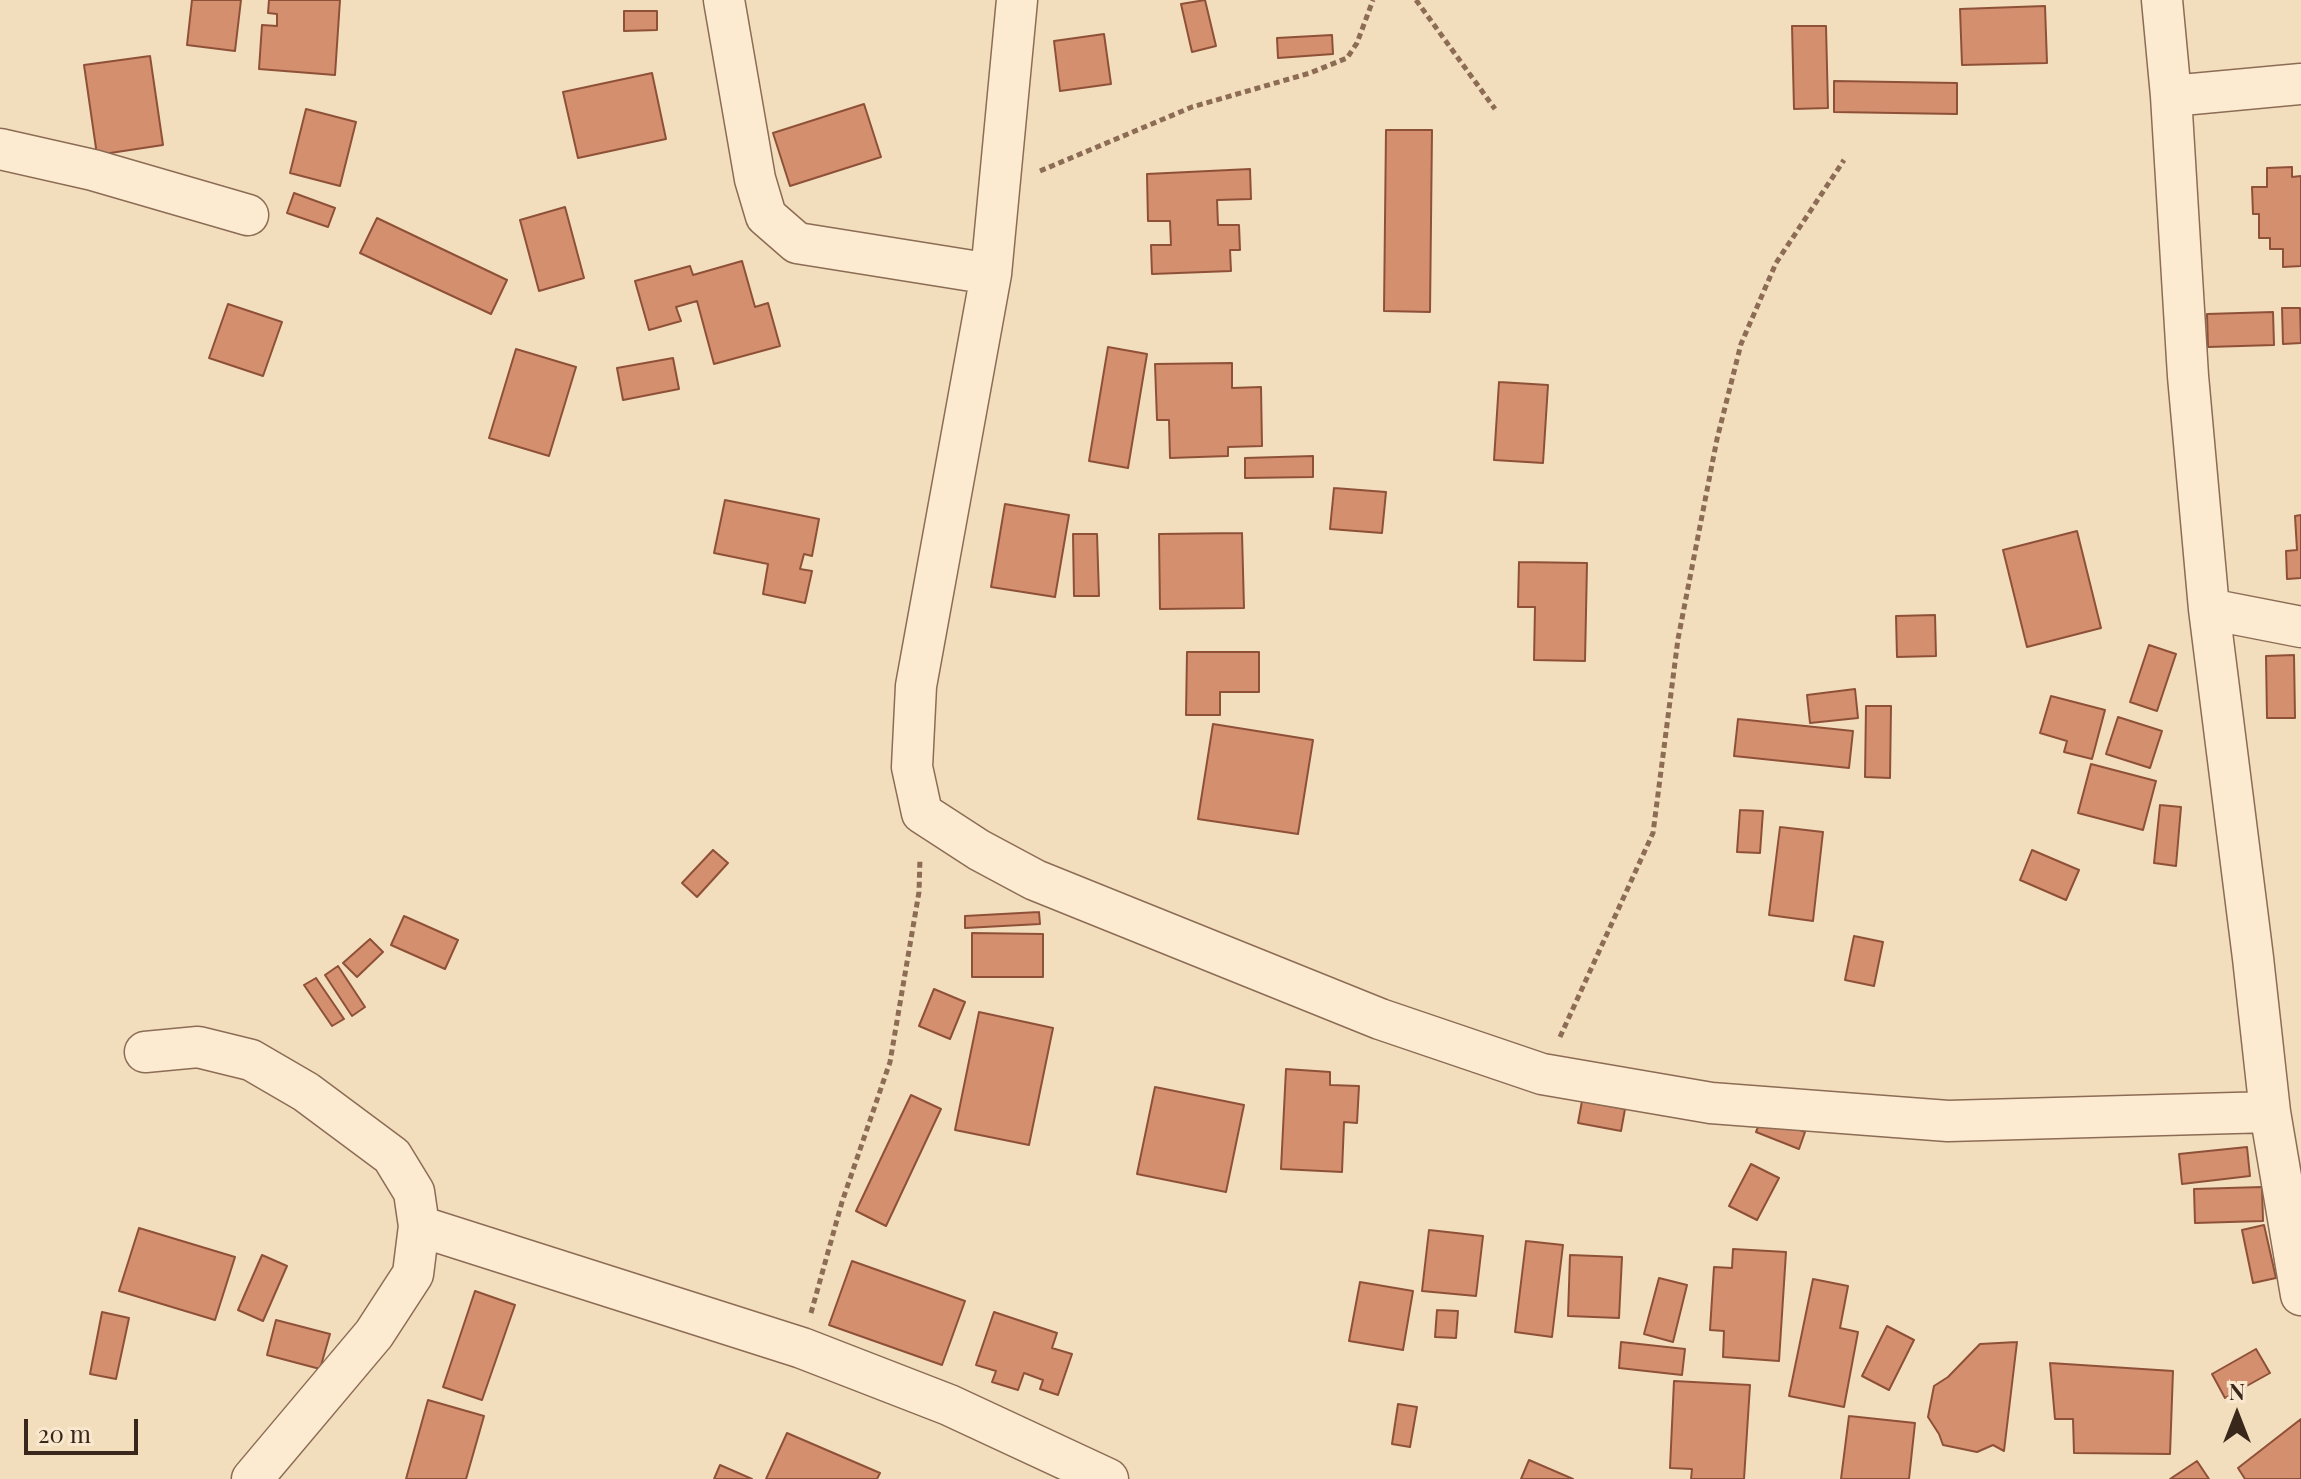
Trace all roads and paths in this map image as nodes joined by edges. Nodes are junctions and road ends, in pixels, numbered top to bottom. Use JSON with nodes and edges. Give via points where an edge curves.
{"nodes":[{"id":1,"x":724,"y":0,"type":"edge"},
{"id":2,"x":1017,"y":0,"type":"edge"},
{"id":3,"x":1373,"y":0,"type":"edge"},
{"id":4,"x":1416,"y":0,"type":"edge"},
{"id":5,"x":2162,"y":0,"type":"edge"},
{"id":6,"x":2301,"y":84,"type":"edge"},
{"id":7,"x":2171,"y":96,"type":"junction"},
{"id":8,"x":1495,"y":109,"type":"dead end"},
{"id":9,"x":0,"y":149,"type":"edge"},
{"id":10,"x":1844,"y":160,"type":"dead end"},
{"id":11,"x":999,"y":188,"type":"junction"},
{"id":12,"x":248,"y":215,"type":"dead end"},
{"id":13,"x":991,"y":274,"type":"junction"},
{"id":14,"x":2209,"y":609,"type":"junction"},
{"id":15,"x":2301,"y":627,"type":"edge"},
{"id":16,"x":922,"y":813,"type":"junction"},
{"id":17,"x":145,"y":1052,"type":"dead end"},
{"id":18,"x":1542,"y":1074,"type":"junction"},
{"id":19,"x":2270,"y":1112,"type":"junction"},
{"id":20,"x":419,"y":1226,"type":"junction"},
{"id":21,"x":2301,"y":1295,"type":"edge"},
{"id":22,"x":802,"y":1348,"type":"junction"},
{"id":23,"x":252,"y":1479,"type":"edge"},
{"id":24,"x":1108,"y":1479,"type":"edge"}],
"edges":[{"from":1,"to":13,"type":"street","via":[[766,216],[797,243]]},
{"from":2,"to":11,"type":"street"},
{"from":3,"to":11,"type":"path","via":[[1347,58],[1192,107]]},
{"from":4,"to":8,"type":"path"},
{"from":5,"to":7,"type":"street"},
{"from":6,"to":7,"type":"street"},
{"from":7,"to":14,"type":"street"},
{"from":9,"to":12,"type":"street"},
{"from":10,"to":18,"type":"path","via":[[1776,263],[1741,344],[1678,639],[1653,833]]},
{"from":11,"to":13,"type":"street"},
{"from":13,"to":16,"type":"street","via":[[916,686],[912,767]]},
{"from":14,"to":15,"type":"street"},
{"from":14,"to":19,"type":"street"},
{"from":16,"to":18,"type":"street","via":[[1035,880],[1380,1019]]},
{"from":16,"to":22,"type":"path","via":[[919,892],[890,1062],[842,1202]]},
{"from":17,"to":20,"type":"street","via":[[198,1047],[251,1060],[306,1092],[392,1156],[414,1192]]},
{"from":18,"to":19,"type":"street","via":[[1711,1103],[1948,1121]]},
{"from":19,"to":21,"type":"street"},
{"from":20,"to":22,"type":"street"},
{"from":20,"to":23,"type":"street","via":[[413,1274],[381,1322]]},
{"from":22,"to":24,"type":"street","via":[[949,1405]]}]}
